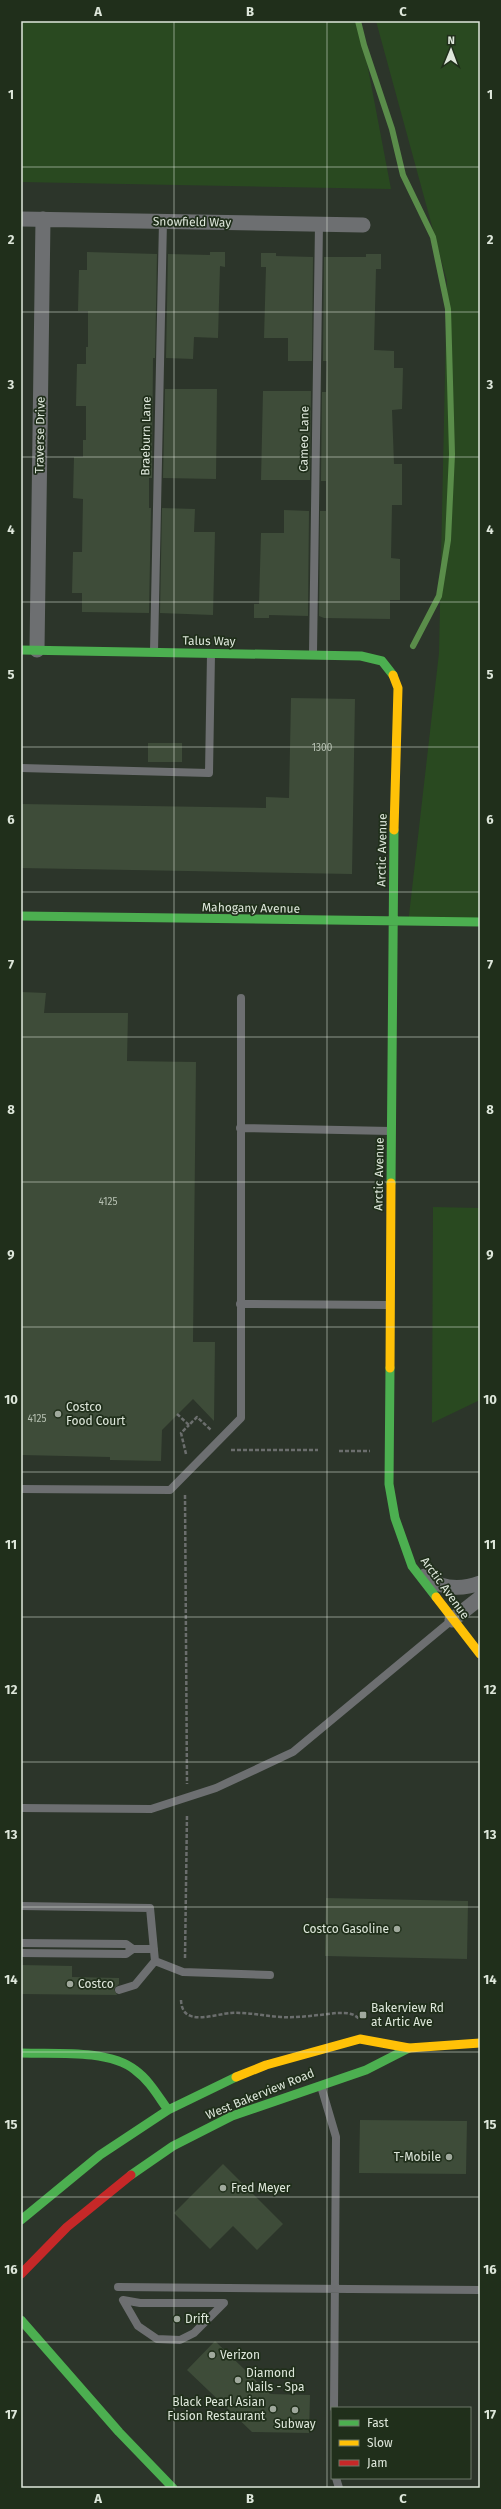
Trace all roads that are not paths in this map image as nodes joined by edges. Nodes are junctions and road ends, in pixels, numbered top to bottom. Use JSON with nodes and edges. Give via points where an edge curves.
{"nodes":[{"id":1,"x":21,"y":219,"type":"edge"},
{"id":2,"x":43,"y":219,"type":"junction"},
{"id":3,"x":163,"y":221,"type":"junction"},
{"id":4,"x":319,"y":224,"type":"junction"},
{"id":5,"x":363,"y":225,"type":"dead end"},
{"id":6,"x":21,"y":650,"type":"edge"},
{"id":7,"x":37,"y":650,"type":"junction"},
{"id":8,"x":154,"y":652,"type":"junction"},
{"id":9,"x":211,"y":653,"type":"junction"},
{"id":10,"x":313,"y":655,"type":"junction"},
{"id":11,"x":392,"y":669,"type":"joint"},
{"id":12,"x":21,"y":768,"type":"edge"},
{"id":13,"x":21,"y":916,"type":"edge"},
{"id":14,"x":392,"y":922,"type":"junction"},
{"id":15,"x":480,"y":922,"type":"edge"},
{"id":16,"x":241,"y":998,"type":"dead end"},
{"id":17,"x":240,"y":1128,"type":"junction"},
{"id":18,"x":392,"y":1131,"type":"junction"},
{"id":19,"x":240,"y":1304,"type":"junction"},
{"id":20,"x":389,"y":1305,"type":"junction"},
{"id":21,"x":21,"y":1489,"type":"edge"},
{"id":22,"x":412,"y":1566,"type":"junction"},
{"id":23,"x":480,"y":1583,"type":"edge"},
{"id":24,"x":480,"y":1598,"type":"edge"},
{"id":25,"x":452,"y":1620,"type":"junction"},
{"id":26,"x":480,"y":1654,"type":"edge"},
{"id":27,"x":21,"y":1808,"type":"edge"},
{"id":28,"x":21,"y":1906,"type":"edge"},
{"id":29,"x":21,"y":1943,"type":"edge"},
{"id":30,"x":133,"y":1949,"type":"junction"},
{"id":31,"x":154,"y":1949,"type":"junction"},
{"id":32,"x":21,"y":1953,"type":"edge"},
{"id":33,"x":155,"y":1961,"type":"junction"},
{"id":34,"x":270,"y":1975,"type":"dead end"},
{"id":35,"x":119,"y":1990,"type":"dead end"},
{"id":36,"x":480,"y":2044,"type":"edge"},
{"id":37,"x":409,"y":2048,"type":"junction"},
{"id":38,"x":21,"y":2053,"type":"edge"},
{"id":39,"x":321,"y":2083,"type":"junction"},
{"id":40,"x":168,"y":2110,"type":"junction"},
{"id":41,"x":21,"y":2220,"type":"edge"},
{"id":42,"x":21,"y":2274,"type":"edge"},
{"id":43,"x":118,"y":2287,"type":"dead end"},
{"id":44,"x":335,"y":2289,"type":"junction"},
{"id":45,"x":480,"y":2290,"type":"edge"},
{"id":46,"x":21,"y":2320,"type":"edge"},
{"id":47,"x":194,"y":2333,"type":"joint"},
{"id":48,"x":334,"y":2407,"type":"edge"},
{"id":49,"x":173,"y":2488,"type":"edge"}],
"edges":[{"from":1,"to":2,"type":"street","name":"Snowfield Way"},
{"from":2,"to":3,"type":"street","name":"Snowfield Way"},
{"from":2,"to":7,"type":"street","name":"Traverse Drive"},
{"from":3,"to":4,"type":"street","name":"Snowfield Way"},
{"from":3,"to":8,"type":"lane","name":"Braeburn Lane"},
{"from":4,"to":5,"type":"street","name":"Snowfield Way"},
{"from":4,"to":10,"type":"lane","name":"Cameo Lane"},
{"from":6,"to":7,"type":"main road","name":"Talus Way"},
{"from":7,"to":8,"type":"main road","name":"Talus Way"},
{"from":8,"to":9,"type":"main road","name":"Talus Way"},
{"from":9,"to":10,"type":"main road","name":"Talus Way"},
{"from":9,"to":12,"type":"lane","via":[[209,772]]},
{"from":10,"to":11,"type":"main road","name":"Talus Way","via":[[382,659]]},
{"from":11,"to":14,"type":"main road","name":"Arctic Avenue","via":[[398,688]]},
{"from":13,"to":14,"type":"main road","name":"Mahogany Avenue"},
{"from":14,"to":15,"type":"main road","name":"Mahogany Avenue"},
{"from":14,"to":18,"type":"main road","name":"Arctic Avenue"},
{"from":16,"to":17,"type":"lane"},
{"from":17,"to":18,"type":"lane"},
{"from":17,"to":19,"type":"lane"},
{"from":18,"to":20,"type":"main road","name":"Arctic Avenue"},
{"from":19,"to":20,"type":"lane"},
{"from":19,"to":21,"type":"lane","via":[[240,1418],[170,1490]]},
{"from":20,"to":22,"type":"main road","name":"Arctic Avenue","via":[[389,1484],[395,1518]]},
{"from":22,"to":23,"type":"street","via":[[436,1585],[459,1588]]},
{"from":22,"to":25,"type":"main road","name":"Arctic Avenue"},
{"from":24,"to":25,"type":"street"},
{"from":25,"to":26,"type":"main road","name":"Arctic Avenue"},
{"from":25,"to":27,"type":"lane","via":[[293,1752],[216,1788],[151,1809]]},
{"from":28,"to":31,"type":"lane","via":[[150,1908]]},
{"from":29,"to":30,"type":"lane","via":[[126,1944]]},
{"from":30,"to":31,"type":"lane"},
{"from":30,"to":32,"type":"lane","via":[[126,1954]]},
{"from":31,"to":33,"type":"lane"},
{"from":33,"to":34,"type":"lane","via":[[183,1972]]},
{"from":33,"to":35,"type":"lane","via":[[135,1985]]},
{"from":36,"to":37,"type":"main road","name":"West Bakerview Road"},
{"from":37,"to":39,"type":"main road","name":"West Bakerview Road","via":[[367,2069]]},
{"from":37,"to":40,"type":"main road","name":"West Bakerview Road","via":[[360,2039],[235,2077]]},
{"from":38,"to":40,"type":"main road","via":[[90,2055],[128,2065],[148,2084]]},
{"from":39,"to":42,"type":"main road","name":"West Bakerview Road","via":[[232,2116],[178,2142],[82,2213]]},
{"from":39,"to":44,"type":"lane","via":[[336,2137]]},
{"from":40,"to":41,"type":"main road","name":"West Bakerview Road","via":[[100,2155]]},
{"from":43,"to":44,"type":"lane"},
{"from":44,"to":45,"type":"lane"},
{"from":44,"to":48,"type":"lane"},
{"from":46,"to":49,"type":"main road","via":[[119,2432]]},
{"from":47,"to":47,"type":"lane","via":[[224,2303],[140,2303],[123,2300],[138,2326],[157,2339],[180,2340]]}]}
